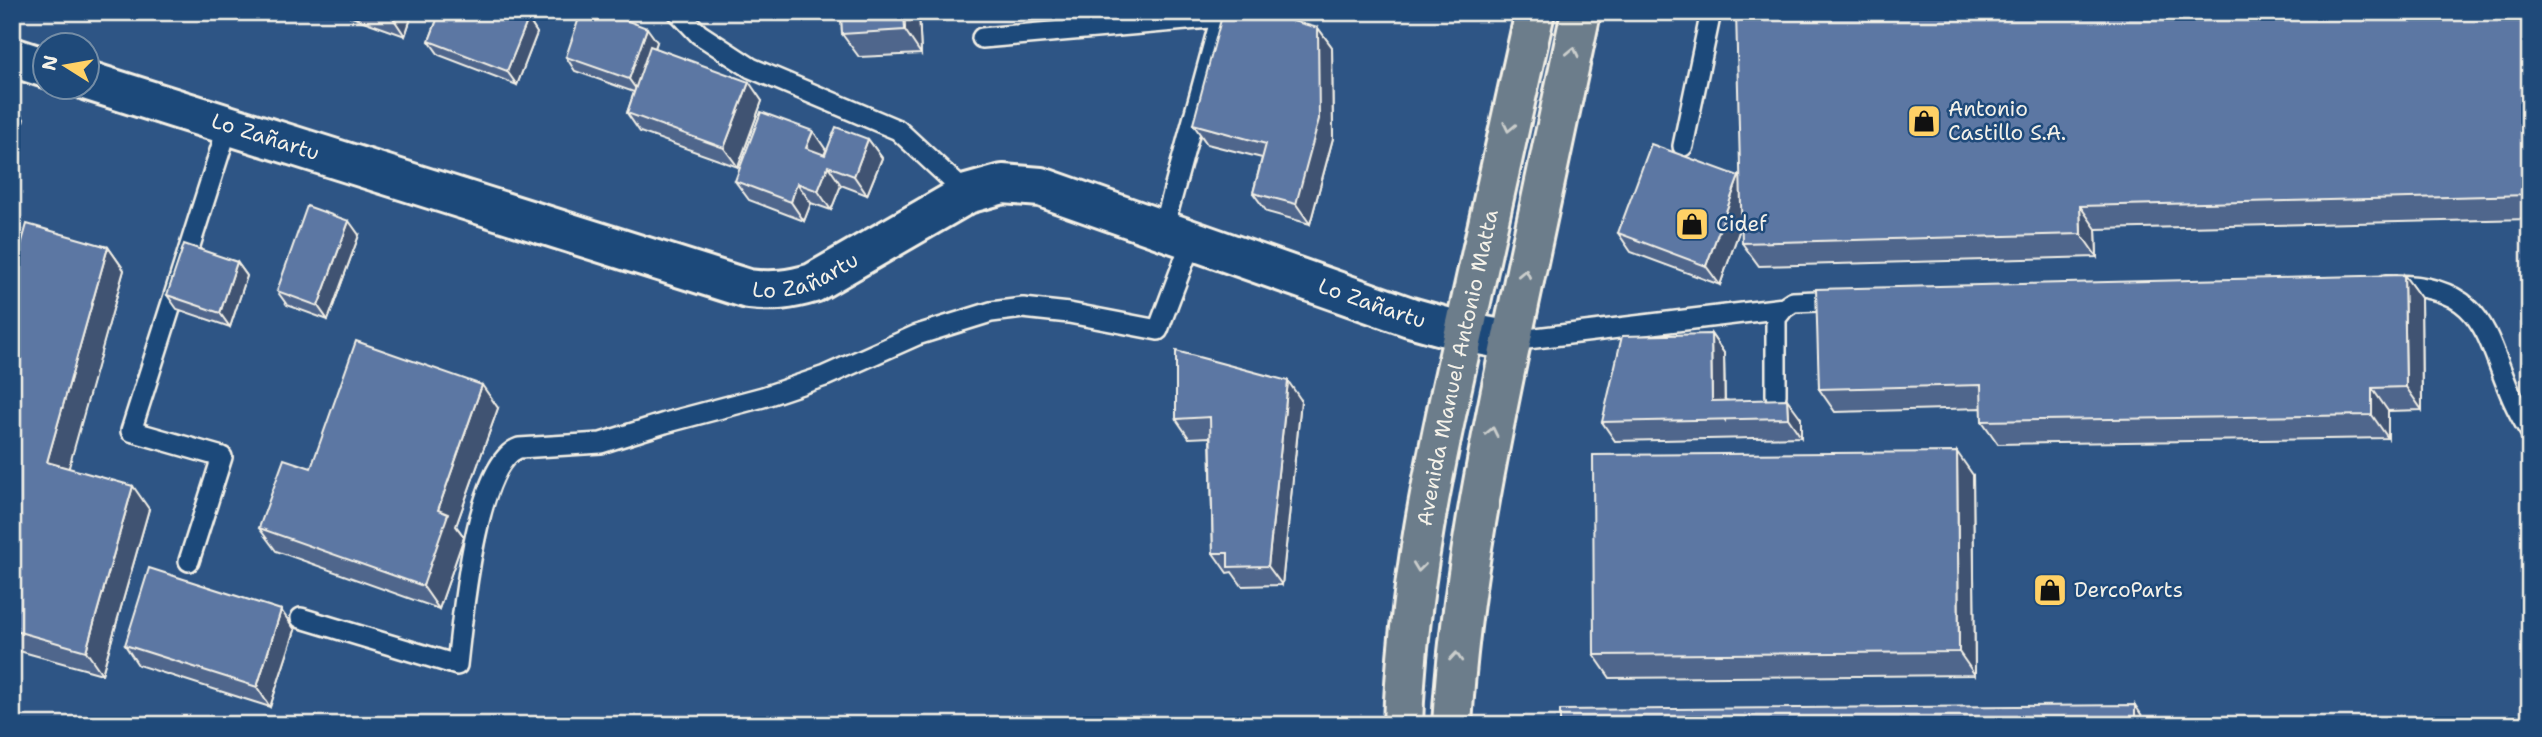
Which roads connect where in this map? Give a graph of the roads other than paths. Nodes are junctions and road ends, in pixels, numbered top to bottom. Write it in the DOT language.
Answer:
graph roads {
  1 [pos="678,12"];
  2 [pos="1278,12"];
  3 [pos="1535,12"];
  4 [pos="1581,12"];
  5 [pos="1711,12"];
  6 [pos="1221,17"];
  7 [pos="982,38"];
  8 [pos="12,57"];
  9 [pos="32,63"];
  10 [pos="102,86"];
  11 [pos="228,126"];
  12 [pos="1683,146"];
  13 [pos="967,194"];
  14 [pos="1178,235"];
  15 [pos="2366,286"];
  16 [pos="1863,299"];
  17 [pos="1784,308"];
  18 [pos="1464,332"];
  19 [pos="1511,341"];
  20 [pos="1776,395"];
  21 [pos="2530,431"];
  22 [pos="189,561"];
  23 [pos="301,618"];
  24 [pos="1403,725"];
  25 [pos="1452,725"];
  1 -- 13 [label="lane"];
  2 -- 6 [label="lane"];
  3 -- 18 [label="main road, Avenida Manuel Antonio Matta, one-way"];
  19 -- 4 [label="main road, one-way"];
  5 -- 12 [label="lane"];
  6 -- 7 [label="lane"];
  6 -- 14 [label="lane"];
  8 -- 9 [label="street"];
  10 -- 11 [label="street, Lo Zañartu"];
  11 -- 13 [label="street, Lo Zañartu"];
  11 -- 22 [label="lane"];
  13 -- 14 [label="street, Lo Zañartu"];
  14 -- 18 [label="street, Lo Zañartu"];
  14 -- 23 [label="lane"];
  15 -- 21 [label="lane"];
  16 -- 17 [label="lane"];
  17 -- 19 [label="lane"];
  17 -- 20 [label="lane"];
  18 -- 19 [label="street, Lo Zañartu"];
  18 -- 24 [label="main road, Avenida Manuel Antonio Matta, one-way"];
  25 -- 19 [label="main road, one-way"];
}
